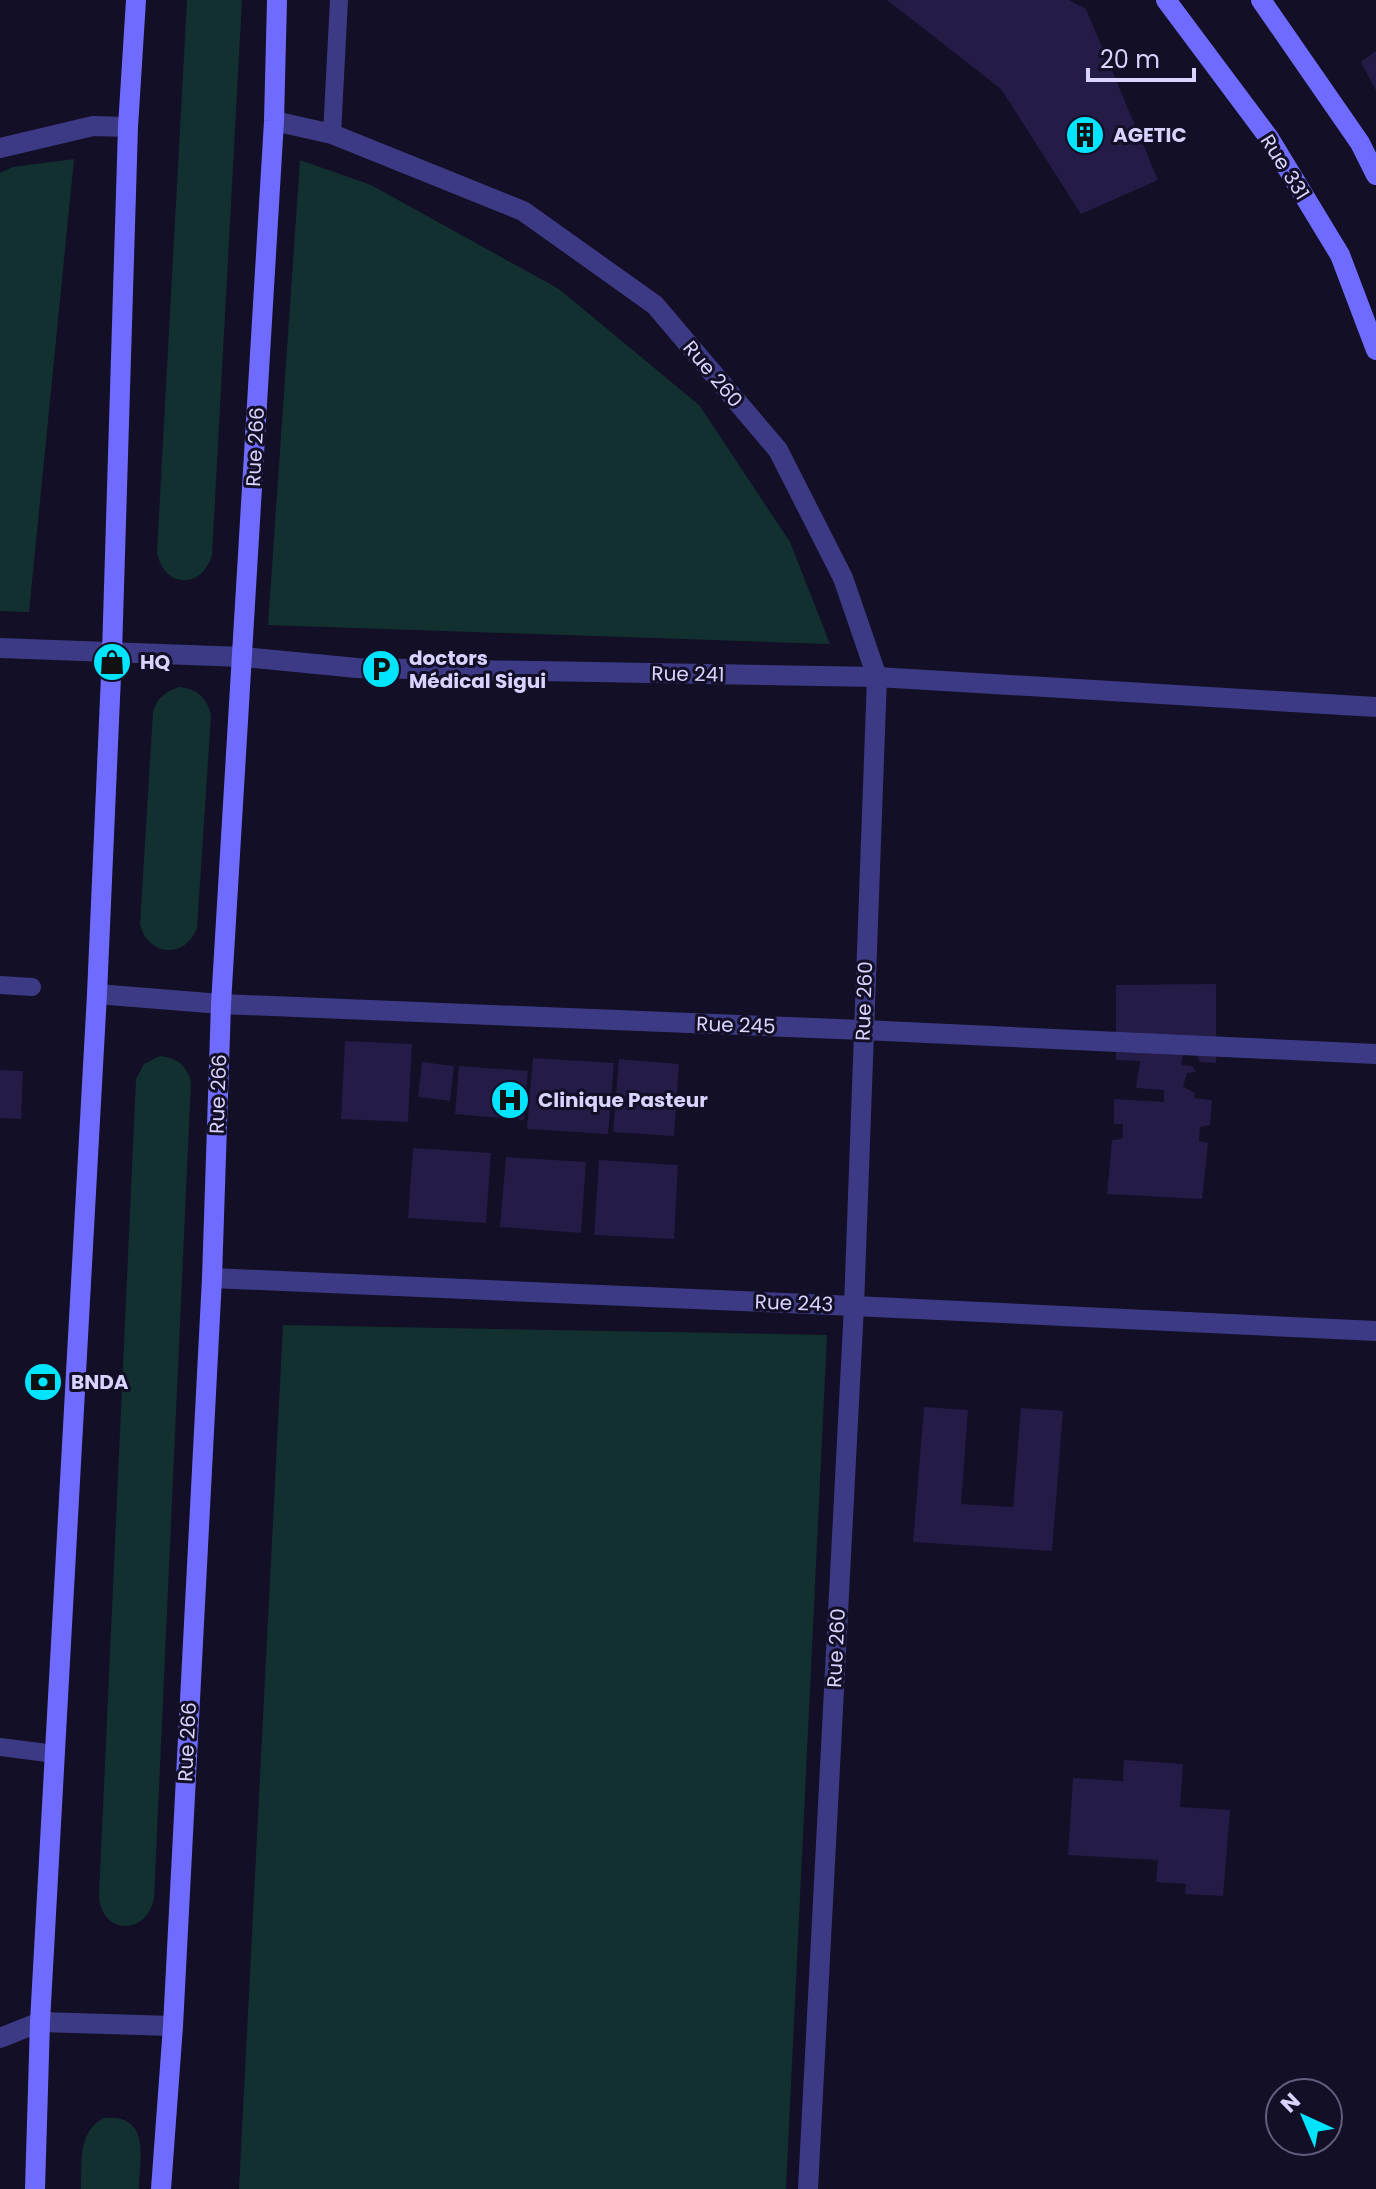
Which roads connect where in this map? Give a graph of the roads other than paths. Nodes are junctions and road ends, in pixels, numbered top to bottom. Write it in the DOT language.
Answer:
graph roads {
  1 [pos="136,0"];
  2 [pos="277,0"];
  3 [pos="339,0"];
  4 [pos="1166,0"];
  5 [pos="1261,0"];
  6 [pos="274,121"];
  7 [pos="128,127"];
  8 [pos="332,134"];
  9 [pos="0,148"];
  10 [pos="1376,175"];
  11 [pos="1376,350"];
  12 [pos="0,648"];
  13 [pos="112,653"];
  14 [pos="243,657"];
  15 [pos="877,677"];
  16 [pos="1376,707"];
  17 [pos="0,985"];
  18 [pos="32,987"];
  19 [pos="97,994"];
  20 [pos="221,1004"];
  21 [pos="863,1030"];
  22 [pos="1376,1054"];
  23 [pos="212,1278"];
  24 [pos="854,1306"];
  25 [pos="1376,1331"];
  26 [pos="0,1747"];
  27 [pos="55,1754"];
  28 [pos="40,2022"];
  29 [pos="173,2026"];
  30 [pos="0,2038"];
  31 [pos="35,2189"];
  32 [pos="161,2189"];
  33 [pos="808,2189"];
  1 -- 7 [label="main road"];
  2 -- 6 [label="main road, Rue 266"];
  3 -- 8 [label="lane"];
  4 -- 11 [label="main road, Rue 331"];
  5 -- 10 [label="main road"];
  6 -- 8 [label="street, Rue 260"];
  6 -- 14 [label="main road, Rue 266"];
  7 -- 9 [label="street"];
  7 -- 13 [label="main road"];
  8 -- 15 [label="street, Rue 260"];
  12 -- 13 [label="street, Rue 241"];
  13 -- 14 [label="street, Rue 241"];
  13 -- 19 [label="main road"];
  14 -- 15 [label="street, Rue 241"];
  14 -- 20 [label="main road, Rue 266"];
  15 -- 16 [label="street, Rue 241"];
  15 -- 21 [label="street, Rue 260"];
  17 -- 18 [label="lane"];
  19 -- 20 [label="street, Rue 245"];
  19 -- 27 [label="main road"];
  20 -- 21 [label="street, Rue 245"];
  20 -- 23 [label="main road, Rue 266"];
  21 -- 22 [label="street, Rue 245"];
  21 -- 24 [label="street, Rue 260"];
  23 -- 24 [label="street, Rue 243"];
  23 -- 29 [label="main road, Rue 266"];
  24 -- 25 [label="street, Rue 243"];
  24 -- 33 [label="street, Rue 260"];
  26 -- 27 [label="lane"];
  27 -- 28 [label="main road"];
  28 -- 29 [label="street"];
  28 -- 30 [label="street"];
  28 -- 31 [label="main road"];
  29 -- 32 [label="main road, Rue 266"];
}
